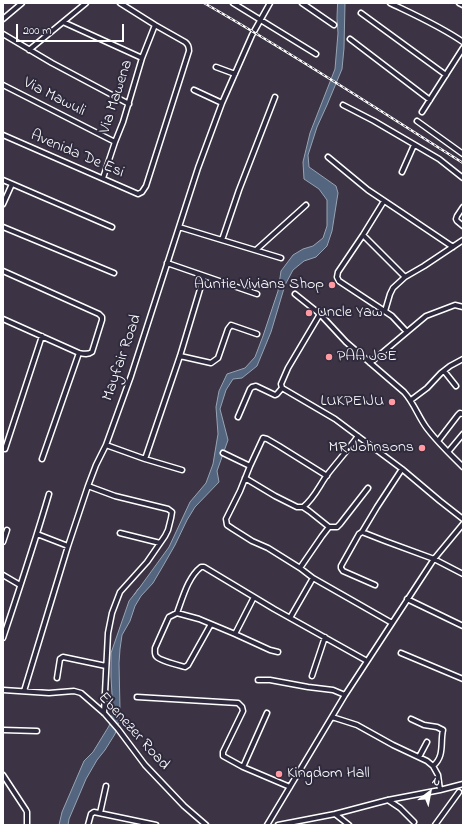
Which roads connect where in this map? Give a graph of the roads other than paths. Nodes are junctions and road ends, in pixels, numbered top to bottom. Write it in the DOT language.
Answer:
graph roads {
  1 [pos="22,3"];
  2 [pos="86,3"];
  3 [pos="120,3"];
  4 [pos="233,3"];
  5 [pos="270,3"];
  6 [pos="302,3"];
  7 [pos="390,3"];
  8 [pos="459,3"];
  9 [pos="463,5"];
  10 [pos="361,13"];
  11 [pos="3,19"];
  12 [pos="260,20"];
  13 [pos="64,22"];
  14 [pos="155,25"];
  15 [pos="334,25"];
  16 [pos="3,34"];
  17 [pos="350,39"];
  18 [pos="463,42"];
  19 [pos="463,48"];
  20 [pos="29,50"];
  21 [pos="316,54"];
  22 [pos="142,58"];
  23 [pos="216,67"];
  24 [pos="235,74"];
  25 [pos="446,75"];
  26 [pos="3,85"];
  27 [pos="194,90"];
  28 [pos="275,97"];
  29 [pos="430,100"];
  30 [pos="222,103"];
  31 [pos="128,104"];
  32 [pos="343,105"];
  33 [pos="422,112"];
  34 [pos="417,121"];
  35 [pos="3,135"];
  36 [pos="115,142"];
  37 [pos="414,145"];
  38 [pos="463,154"];
  39 [pos="328,157"];
  40 [pos="402,172"];
  41 [pos="103,178"];
  42 [pos="463,178"];
  43 [pos="3,180"];
  44 [pos="12,184"];
  45 [pos="384,201"];
  46 [pos="3,204"];
  47 [pos="306,205"];
  48 [pos="463,207"];
  49 [pos="179,226"];
  50 [pos="463,226"];
  51 [pos="3,227"];
  52 [pos="112,227"];
  53 [pos="363,235"];
  54 [pos="222,240"];
  55 [pos="463,240"];
  56 [pos="453,247"];
  57 [pos="256,250"];
  58 [pos="281,258"];
  59 [pos="167,263"];
  60 [pos="3,271"];
  61 [pos="114,273"];
  62 [pos="204,276"];
  63 [pos="405,277"];
  64 [pos="257,294"];
  65 [pos="296,294"];
  66 [pos="463,307"];
  67 [pos="385,311"];
  68 [pos="320,314"];
  69 [pos="4,319"];
  70 [pos="3,325"];
  71 [pos="407,332"];
  72 [pos="257,334"];
  73 [pos="42,336"];
  74 [pos="79,353"];
  75 [pos="180,356"];
  76 [pos="463,359"];
  77 [pos="370,363"];
  78 [pos="444,371"];
  79 [pos="456,386"];
  80 [pos="282,388"];
  81 [pos="411,400"];
  82 [pos="463,414"];
  83 [pos="238,417"];
  84 [pos="463,434"];
  85 [pos="358,436"];
  86 [pos="438,441"];
  87 [pos="106,444"];
  88 [pos="5,449"];
  89 [pos="448,452"];
  90 [pos="223,454"];
  91 [pos="42,459"];
  92 [pos="145,459"];
  93 [pos="250,466"];
  94 [pos="463,467"];
  95 [pos="402,469"];
  96 [pos="182,470"];
  97 [pos="327,476"];
  98 [pos="245,478"];
  99 [pos="88,486"];
  100 [pos="368,488"];
  101 [pos="50,494"];
  102 [pos="309,503"];
  103 [pos="303,508"];
  104 [pos="309,511"];
  105 [pos="463,519"];
  106 [pos="463,524"];
  107 [pos="329,527"];
  108 [pos="7,530"];
  109 [pos="362,532"];
  110 [pos="120,533"];
  111 [pos="37,534"];
  112 [pos="3,542"];
  113 [pos="160,543"];
  114 [pos="68,546"];
  115 [pos="434,559"];
  116 [pos="300,568"];
  117 [pos="463,574"];
  118 [pos="3,575"];
  119 [pos="313,578"];
  120 [pos="20,585"];
  121 [pos="375,586"];
  122 [pos="254,596"];
  123 [pos="407,599"];
  124 [pos="177,613"];
  125 [pos="290,618"];
  126 [pos="392,623"];
  127 [pos="211,624"];
  128 [pos="463,626"];
  129 [pos="235,634"];
  130 [pos="325,637"];
  131 [pos="3,638"];
  132 [pos="278,652"];
  133 [pos="401,653"];
  134 [pos="367,661"];
  135 [pos="106,666"];
  136 [pos="312,676"];
  137 [pos="57,678"];
  138 [pos="463,678"];
  139 [pos="258,680"];
  140 [pos="3,690"];
  141 [pos="24,691"];
  142 [pos="345,695"];
  143 [pos="137,697"];
  144 [pos="104,713"];
  145 [pos="267,713"];
  146 [pos="332,717"];
  147 [pos="411,719"];
  148 [pos="3,730"];
  149 [pos="37,731"];
  150 [pos="426,742"];
  151 [pos="419,757"];
  152 [pos="433,766"];
  153 [pos="243,767"];
  154 [pos="3,775"];
  155 [pos="463,784"];
  156 [pos="106,786"];
  157 [pos="290,787"];
  158 [pos="452,787"];
  159 [pos="440,790"];
  160 [pos="461,793"];
  161 [pos="388,800"];
  162 [pos="100,813"];
  163 [pos="335,814"];
  164 [pos="414,822"];
  165 [pos="28,825"];
  166 [pos="88,825"];
  167 [pos="156,825"];
  168 [pos="206,825"];
  169 [pos="267,825"];
  170 [pos="278,825"];
  171 [pos="349,825"];
  172 [pos="435,825"];
  1 -- 11 [label="street"];
  2 -- 13 [label="street"];
  3 -- 14 [label="street"];
  4 -- 12 [label="street"];
  5 -- 12 [label="street, Mayfair Road"];
  6 -- 15 [label="street"];
  7 -- 18 [label="street"];
  8 -- 9 [label="street"];
  10 -- 25 [label="street"];
  12 -- 21 [label="street"];
  12 -- 24 [label="street, Mayfair Road"];
  13 -- 20 [label="street"];
  13 -- 22 [label="street"];
  14 -- 22 [label="street, Via Mawena"];
  14 -- 41 [label="street, Avenida De Esi"];
  16 -- 20 [label="street"];
  17 -- 29 [label="street"];
  19 -- 25 [label="street"];
  20 -- 31 [label="street"];
  22 -- 31 [label="street, Via Mawena"];
  23 -- 24 [label="street"];
  24 -- 30 [label="street, Mayfair Road"];
  25 -- 29 [label="street"];
  26 -- 36 [label="street, Via Mawuli"];
  27 -- 30 [label="street"];
  28 -- 54 [label="street"];
  29 -- 33 [label="street"];
  30 -- 49 [label="street, Mayfair Road"];
  31 -- 36 [label="street, Via Mawena"];
  32 -- 37 [label="street"];
  34 -- 38 [label="street"];
  35 -- 41 [label="street, Avenida De Esi"];
  36 -- 41 [label="street, Via Mawena"];
  37 -- 40 [label="street"];
  37 -- 42 [label="street"];
  39 -- 45 [label="street"];
  43 -- 44 [label="street"];
  44 -- 46 [label="street"];
  44 -- 52 [label="street"];
  45 -- 53 [label="street"];
  45 -- 56 [label="street"];
  47 -- 57 [label="street"];
  48 -- 50 [label="street"];
  49 -- 54 [label="street"];
  49 -- 59 [label="street, Mayfair Road"];
  51 -- 61 [label="street"];
  53 -- 63 [label="street"];
  53 -- 67 [label="street"];
  54 -- 57 [label="street"];
  55 -- 56 [label="street"];
  56 -- 63 [label="street"];
  57 -- 58 [label="street"];
  59 -- 62 [label="street"];
  59 -- 87 [label="street, Mayfair Road"];
  60 -- 74 [label="street"];
  62 -- 64 [label="street"];
  62 -- 75 [label="street"];
  63 -- 67 [label="street"];
  65 -- 68 [label="street"];
  66 -- 71 [label="street"];
  67 -- 71 [label="street"];
  68 -- 77 [label="street"];
  68 -- 80 [label="street"];
  69 -- 70 [label="street"];
  69 -- 73 [label="street"];
  71 -- 77 [label="street"];
  72 -- 75 [label="street"];
  73 -- 74 [label="street"];
  73 -- 88 [label="street"];
  74 -- 91 [label="street"];
  75 -- 92 [label="street"];
  76 -- 78 [label="street"];
  77 -- 81 [label="street"];
  78 -- 79 [label="street"];
  78 -- 81 [label="street"];
  80 -- 83 [label="street"];
  80 -- 85 [label="street"];
  81 -- 86 [label="street"];
  82 -- 86 [label="street"];
  84 -- 89 [label="street"];
  85 -- 95 [label="street"];
  85 -- 97 [label="street"];
  86 -- 89 [label="street"];
  87 -- 92 [label="street"];
  87 -- 99 [label="street, Mayfair Road"];
  89 -- 94 [label="street"];
  90 -- 93 [label="street"];
  92 -- 96 [label="street"];
  93 -- 97 [label="street"];
  93 -- 98 [label="street"];
  95 -- 105 [label="street"];
  95 -- 109 [label="street"];
  97 -- 102 [label="street"];
  98 -- 103 [label="street"];
  98 -- 116 [label="street"];
  99 -- 113 [label="street"];
  99 -- 114 [label="street, Mayfair Road"];
  100 -- 107 [label="street"];
  101 -- 111 [label="street"];
  102 -- 103 [label="street"];
  102 -- 104 [label="street"];
  103 -- 104 [label="street"];
  104 -- 107 [label="street"];
  106 -- 115 [label="street"];
  107 -- 116 [label="street"];
  108 -- 112 [label="street"];
  109 -- 115 [label="street"];
  109 -- 121 [label="street"];
  110 -- 113 [label="street"];
  111 -- 114 [label="street"];
  111 -- 120 [label="street"];
  113 -- 135 [label="street"];
  114 -- 141 [label="street, Mayfair Road"];
  115 -- 117 [label="street"];
  115 -- 123 [label="street"];
  116 -- 119 [label="street"];
  118 -- 120 [label="street"];
  119 -- 125 [label="street"];
  119 -- 126 [label="street"];
  120 -- 131 [label="street"];
  122 -- 124 [label="street"];
  122 -- 125 [label="street"];
  122 -- 129 [label="street"];
  123 -- 126 [label="street"];
  123 -- 128 [label="street"];
  124 -- 127 [label="street"];
  124 -- 127 [label="street"];
  125 -- 130 [label="street"];
  126 -- 134 [label="street"];
  127 -- 129 [label="street"];
  129 -- 132 [label="street"];
  130 -- 134 [label="street"];
  130 -- 136 [label="street"];
  133 -- 138 [label="street"];
  134 -- 142 [label="street"];
  135 -- 137 [label="street"];
  135 -- 144 [label="street"];
  139 -- 142 [label="street"];
  140 -- 141 [label="street, Ebenezer Road"];
  141 -- 144 [label="street, Ebenezer Road"];
  142 -- 146 [label="street"];
  143 -- 153 [label="street"];
  144 -- 168 [label="street, Ebenezer Road"];
  145 -- 153 [label="street"];
  146 -- 151 [label="street"];
  146 -- 157 [label="street"];
  147 -- 152 [label="street"];
  148 -- 149 [label="street"];
  150 -- 151 [label="street"];
  151 -- 152 [label="street"];
  152 -- 159 [label="street"];
  153 -- 157 [label="street"];
  154 -- 165 [label="street"];
  155 -- 158 [label="street"];
  156 -- 162 [label="street"];
  157 -- 169 [label="street"];
  158 -- 159 [label="street"];
  158 -- 160 [label="street"];
  159 -- 161 [label="street"];
  160 -- 172 [label="street"];
  161 -- 163 [label="street"];
  161 -- 164 [label="street"];
  162 -- 166 [label="street"];
  162 -- 167 [label="street"];
  163 -- 170 [label="street"];
  163 -- 171 [label="street"];
}
